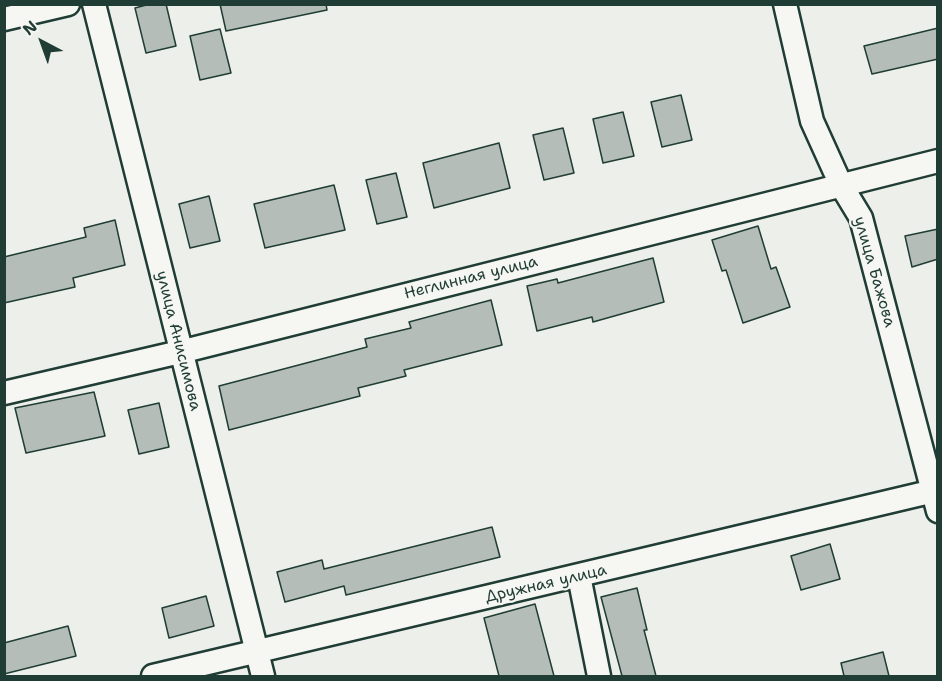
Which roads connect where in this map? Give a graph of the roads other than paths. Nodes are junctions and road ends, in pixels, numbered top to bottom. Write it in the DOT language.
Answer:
graph roads {
  1 [pos="68,4"];
  2 [pos="94,4"];
  3 [pos="784,4"];
  4 [pos="4,19"];
  5 [pos="938,161"];
  6 [pos="841,185"];
  7 [pos="180,352"];
  8 [pos="4,393"];
  9 [pos="936,497"];
  10 [pos="579,576"];
  11 [pos="257,651"];
  12 [pos="153,676"];
  13 [pos="263,676"];
  14 [pos="599,676"];
  1 -- 4 [label="street"];
  2 -- 7 [label="street, улица Анисимова"];
  3 -- 6 [label="street, улица Бажова"];
  5 -- 6 [label="street, Неглинная улица"];
  6 -- 7 [label="street, Неглинная улица"];
  6 -- 9 [label="street, улица Бажова"];
  7 -- 8 [label="street, Неглинная улица"];
  7 -- 11 [label="street, улица Анисимова"];
  9 -- 10 [label="street, Дружная улица"];
  10 -- 11 [label="street, Дружная улица"];
  10 -- 14 [label="street"];
  11 -- 12 [label="street, Дружная улица"];
  11 -- 13 [label="street, улица Анисимова"];
}
